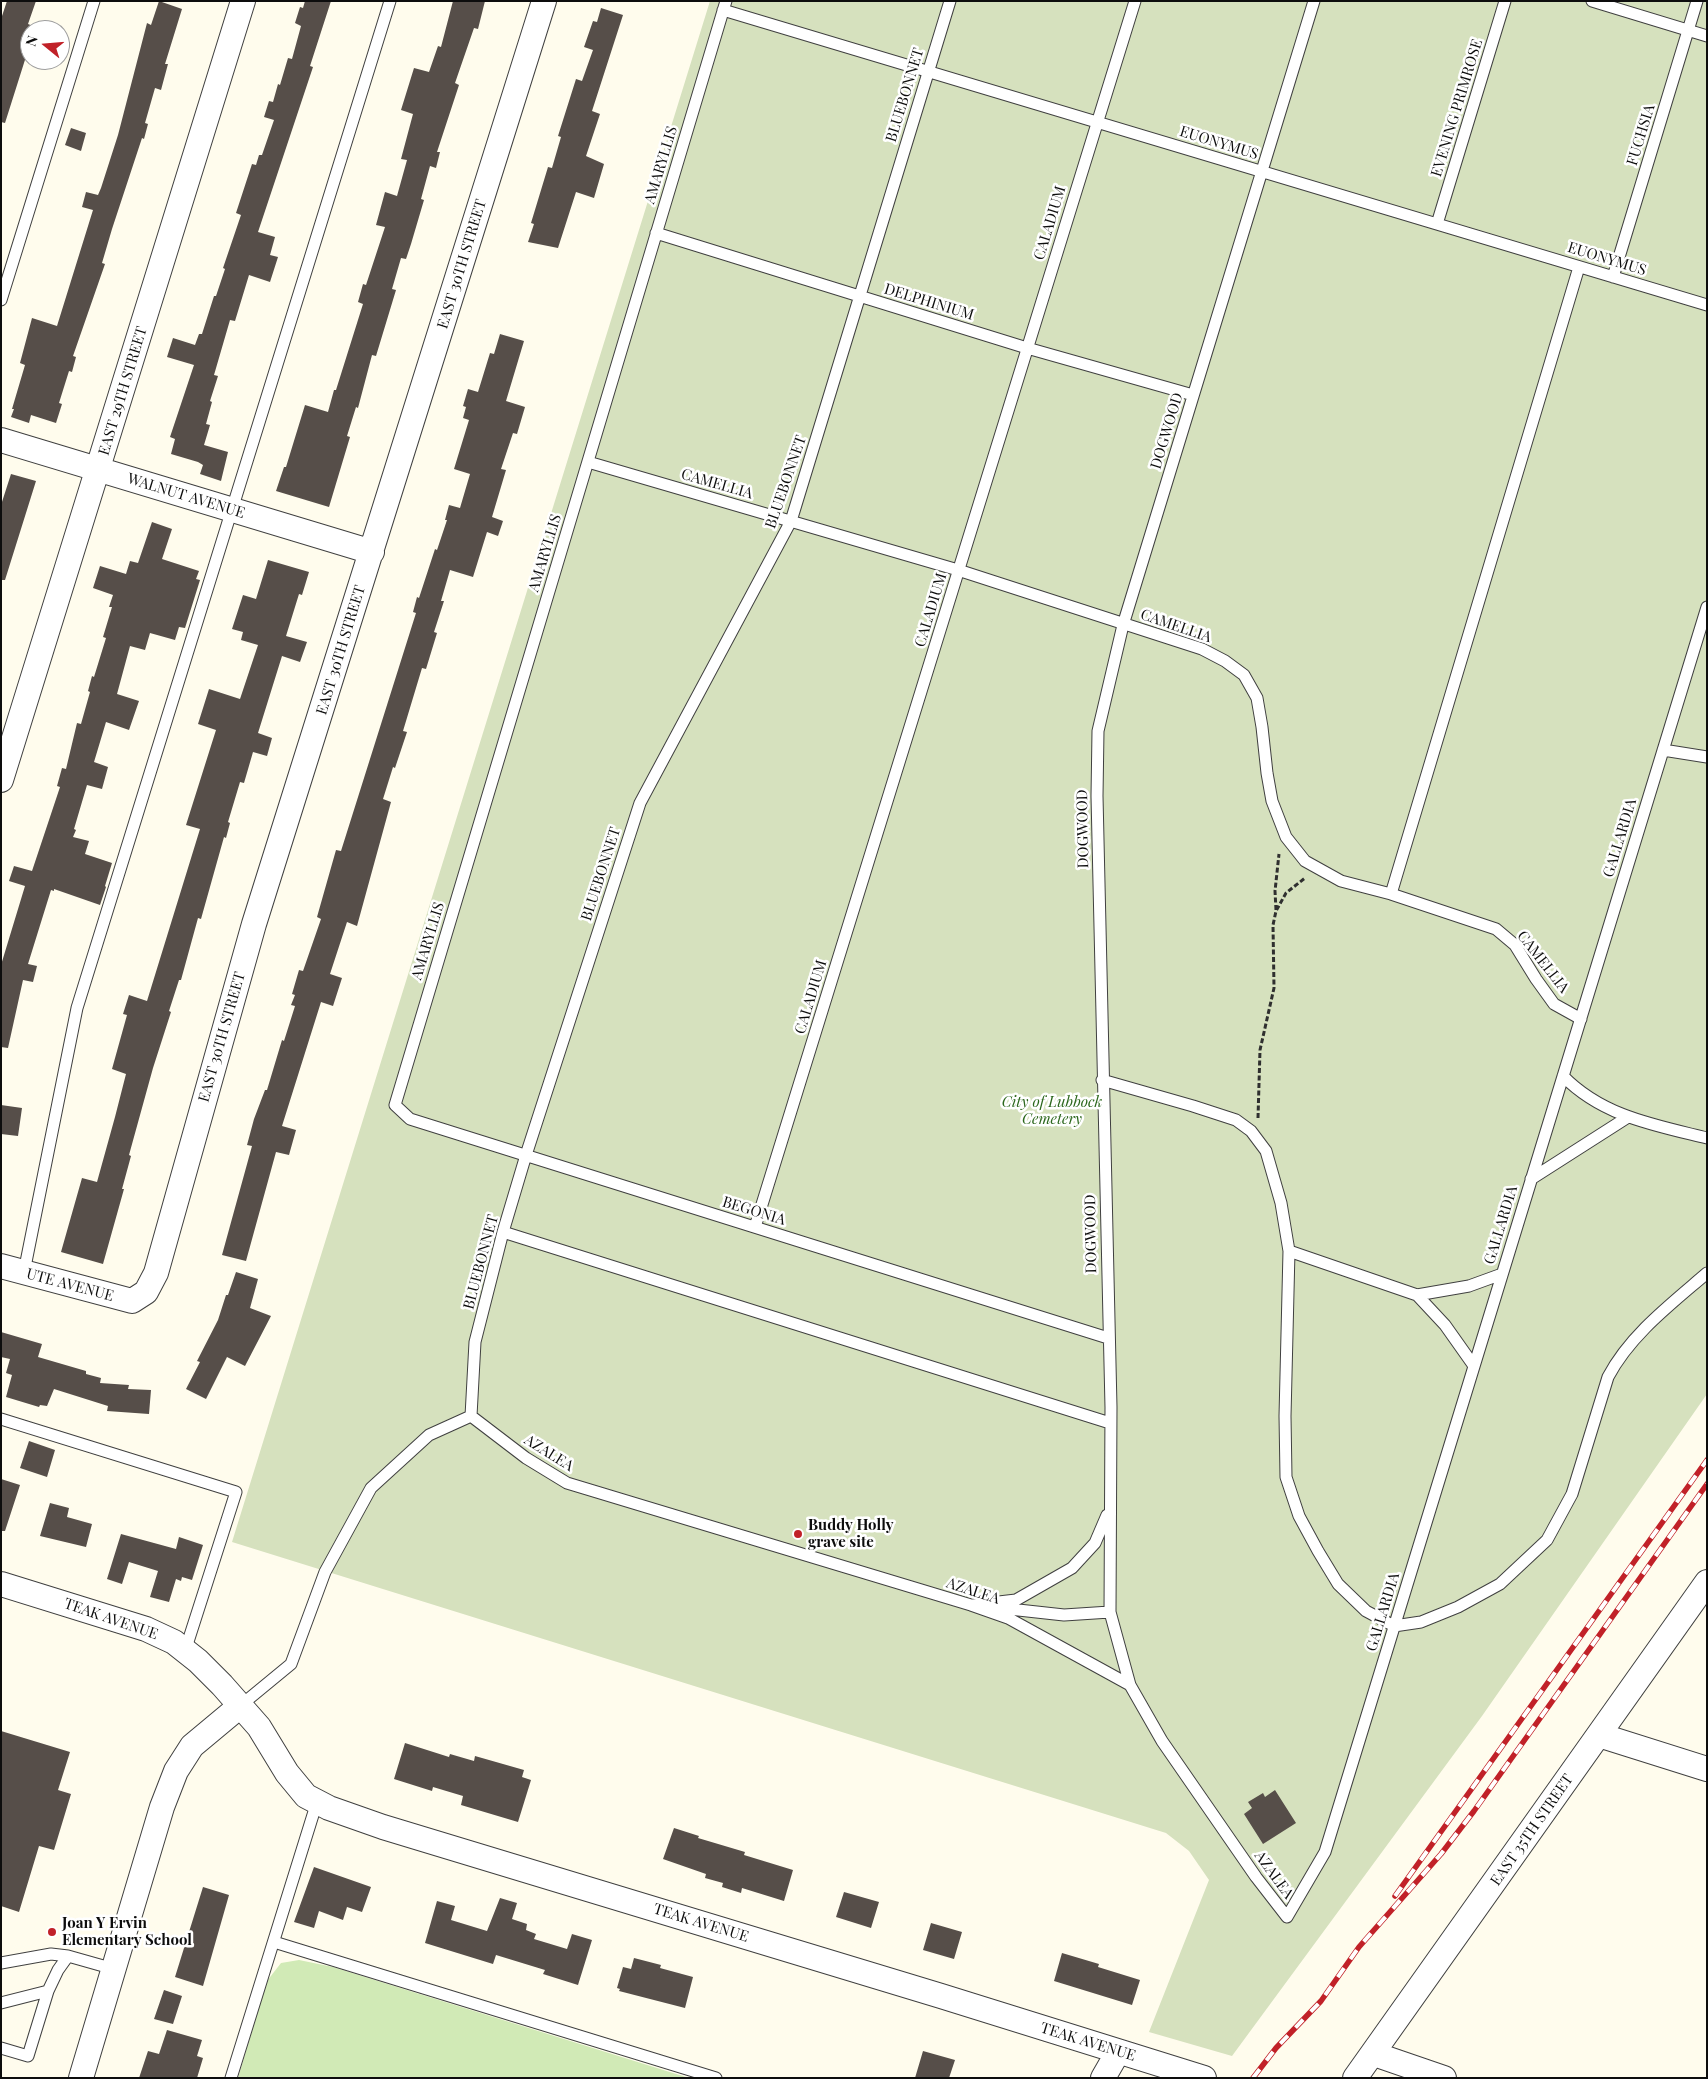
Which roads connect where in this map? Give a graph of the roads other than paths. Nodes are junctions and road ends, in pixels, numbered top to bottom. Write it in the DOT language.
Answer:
graph roads {
  1 [pos="94,1"];
  2 [pos="243,1"];
  3 [pos="390,1"];
  4 [pos="544,1"];
  5 [pos="950,1"];
  6 [pos="1135,1"];
  7 [pos="1314,1"];
  8 [pos="1505,1"];
  9 [pos="1592,1"];
  10 [pos="1697,1"];
  11 [pos="725,5"];
  12 [pos="1688,31"];
  13 [pos="1707,36"];
  14 [pos="929,71"];
  15 [pos="1097,122"];
  16 [pos="1262,171"];
  17 [pos="1437,224"];
  18 [pos="656,233"];
  19 [pos="1579,267"];
  20 [pos="1613,277"];
  21 [pos="860,296"];
  22 [pos="1,300"];
  23 [pos="1707,305"];
  24 [pos="1027,348"];
  25 [pos="1193,395"];
  26 [pos="1,440"];
  27 [pos="588,462"];
  28 [pos="98,469"];
  29 [pos="232,510"];
  30 [pos="791,521"];
  31 [pos="372,552"];
  32 [pos="958,570"];
  33 [pos="1707,607"];
  34 [pos="1123,625"];
  35 [pos="1663,750"];
  36 [pos="1707,757"];
  37 [pos="3,770"];
  38 [pos="1390,894"];
  39 [pos="1581,1019"];
  40 [pos="1563,1076"];
  41 [pos="1102,1080"];
  42 [pos="395,1104"];
  43 [pos="1628,1117"];
  44 [pos="1707,1138"];
  45 [pos="526,1155"];
  46 [pos="1531,1179"];
  47 [pos="755,1227"];
  48 [pos="503,1232"];
  49 [pos="1289,1251"];
  50 [pos="1,1266"];
  51 [pos="24,1272"];
  52 [pos="1502,1274"];
  53 [pos="1707,1274"];
  54 [pos="1417,1295"];
  55 [pos="139,1297"];
  56 [pos="1108,1338"];
  57 [pos="1474,1366"];
  58 [pos="472,1416"];
  59 [pos="1,1419"];
  60 [pos="1110,1423"];
  61 [pos="1109,1511"];
  62 [pos="1707,1582"];
  63 [pos="1,1584"];
  64 [pos="971,1605"];
  65 [pos="1110,1612"];
  66 [pos="1394,1626"];
  67 [pos="185,1651"];
  68 [pos="1130,1685"];
  69 [pos="240,1706"];
  70 [pos="1599,1735"];
  71 [pos="1707,1768"];
  72 [pos="317,1802"];
  73 [pos="1325,1852"];
  74 [pos="274,1942"];
  75 [pos="68,1956"];
  76 [pos="1,1963"];
  77 [pos="114,1969"];
  78 [pos="48,1991"];
  79 [pos="1,2003"];
  80 [pos="1,2048"];
  81 [pos="1118,2052"];
  82 [pos="1374,2054"];
  83 [pos="81,2078"];
  84 [pos="232,2078"];
  85 [pos="716,2078"];
  86 [pos="1103,2078"];
  87 [pos="1204,2078"];
  88 [pos="1355,2078"];
  89 [pos="1444,2078"];
  1 -- 22 [label="lane"];
  2 -- 28 [label="street, EAST 29TH STREET"];
  3 -- 29 [label="lane"];
  4 -- 31 [label="street, EAST 30TH STREET"];
  5 -- 14 [label="lane, BLUEBONNET"];
  6 -- 15 [label="lane, CALADIUM"];
  7 -- 16 [label="lane, DOGWOOD"];
  8 -- 17 [label="lane, EVENING PRIMROSE"];
  9 -- 12 [label="lane"];
  10 -- 12 [label="lane, FUCHSIA"];
  11 -- 14 [label="lane, EUONYMUS"];
  11 -- 18 [label="lane, AMARYLLIS"];
  12 -- 13 [label="lane"];
  12 -- 20 [label="lane, FUCHSIA"];
  14 -- 15 [label="lane, EUONYMUS"];
  14 -- 21 [label="lane, BLUEBONNET"];
  15 -- 16 [label="lane, EUONYMUS"];
  15 -- 24 [label="lane, CALADIUM"];
  16 -- 17 [label="lane, EUONYMUS"];
  16 -- 25 [label="lane, DOGWOOD"];
  17 -- 19 [label="lane, EUONYMUS"];
  18 -- 21 [label="lane, DELPHINIUM"];
  18 -- 27 [label="lane, AMARYLLIS"];
  19 -- 20 [label="lane, EUONYMUS"];
  19 -- 38 [label="lane"];
  20 -- 23 [label="lane, EUONYMUS"];
  21 -- 24 [label="lane, DELPHINIUM"];
  21 -- 30 [label="lane, BLUEBONNET"];
  24 -- 25 [label="lane, DELPHINIUM"];
  24 -- 32 [label="lane, CALADIUM"];
  25 -- 34 [label="lane, DOGWOOD"];
  26 -- 28 [label="street, WALNUT AVENUE"];
  27 -- 30 [label="lane, CAMELLIA"];
  27 -- 42 [label="lane, AMARYLLIS"];
  28 -- 29 [label="street, WALNUT AVENUE"];
  28 -- 37 [label="street, EAST 29TH STREET"];
  29 -- 31 [label="street, WALNUT AVENUE"];
  29 -- 51 [label="lane"];
  30 -- 32 [label="lane, CAMELLIA"];
  30 -- 45 [label="lane, BLUEBONNET"];
  31 -- 55 [label="street, EAST 30TH STREET"];
  32 -- 34 [label="lane, CAMELLIA"];
  32 -- 47 [label="lane, CALADIUM"];
  33 -- 35 [label="lane, GALLARDIA"];
  34 -- 38 [label="lane, CAMELLIA"];
  34 -- 41 [label="lane, DOGWOOD"];
  35 -- 36 [label="lane"];
  35 -- 39 [label="lane, GALLARDIA"];
  38 -- 39 [label="lane, CAMELLIA"];
  39 -- 40 [label="lane, GALLARDIA"];
  40 -- 43 [label="lane"];
  40 -- 46 [label="lane, GALLARDIA"];
  41 -- 49 [label="lane"];
  41 -- 56 [label="lane, DOGWOOD"];
  42 -- 45 [label="lane, BEGONIA"];
  43 -- 44 [label="lane"];
  43 -- 46 [label="lane"];
  45 -- 47 [label="lane, BEGONIA"];
  45 -- 48 [label="lane, BLUEBONNET"];
  46 -- 52 [label="lane, GALLARDIA"];
  47 -- 56 [label="lane, BEGONIA"];
  48 -- 58 [label="lane, BLUEBONNET"];
  48 -- 60 [label="lane"];
  49 -- 54 [label="lane"];
  49 -- 66 [label="lane"];
  50 -- 51 [label="street, UTE AVENUE"];
  51 -- 55 [label="street, UTE AVENUE"];
  52 -- 54 [label="lane"];
  52 -- 57 [label="lane, GALLARDIA"];
  53 -- 66 [label="lane"];
  54 -- 57 [label="lane"];
  56 -- 60 [label="lane, DOGWOOD"];
  57 -- 66 [label="lane, GALLARDIA"];
  58 -- 64 [label="lane, AZALEA"];
  58 -- 69 [label="lane"];
  59 -- 67 [label="lane"];
  60 -- 61 [label="lane, DOGWOOD"];
  61 -- 64 [label="lane"];
  61 -- 65 [label="lane, DOGWOOD"];
  62 -- 70 [label="street, EAST 35TH STREET"];
  63 -- 67 [label="street, TEAK AVENUE"];
  64 -- 65 [label="lane"];
  64 -- 68 [label="lane, AZALEA"];
  65 -- 68 [label="lane, DOGWOOD"];
  66 -- 73 [label="lane, GALLARDIA"];
  67 -- 69 [label="street, TEAK AVENUE"];
  68 -- 73 [label="lane, AZALEA"];
  69 -- 72 [label="street, TEAK AVENUE"];
  69 -- 77 [label="street"];
  70 -- 71 [label="street"];
  70 -- 82 [label="street, EAST 35TH STREET"];
  72 -- 74 [label="lane"];
  72 -- 81 [label="street, TEAK AVENUE"];
  74 -- 84 [label="lane"];
  74 -- 85 [label="lane"];
  75 -- 76 [label="lane"];
  75 -- 77 [label="lane"];
  75 -- 78 [label="lane"];
  77 -- 83 [label="street"];
  78 -- 79 [label="lane"];
  78 -- 80 [label="lane"];
  81 -- 86 [label="street"];
  81 -- 87 [label="street, TEAK AVENUE"];
  82 -- 88 [label="street, EAST 35TH STREET"];
  82 -- 89 [label="street"];
}
